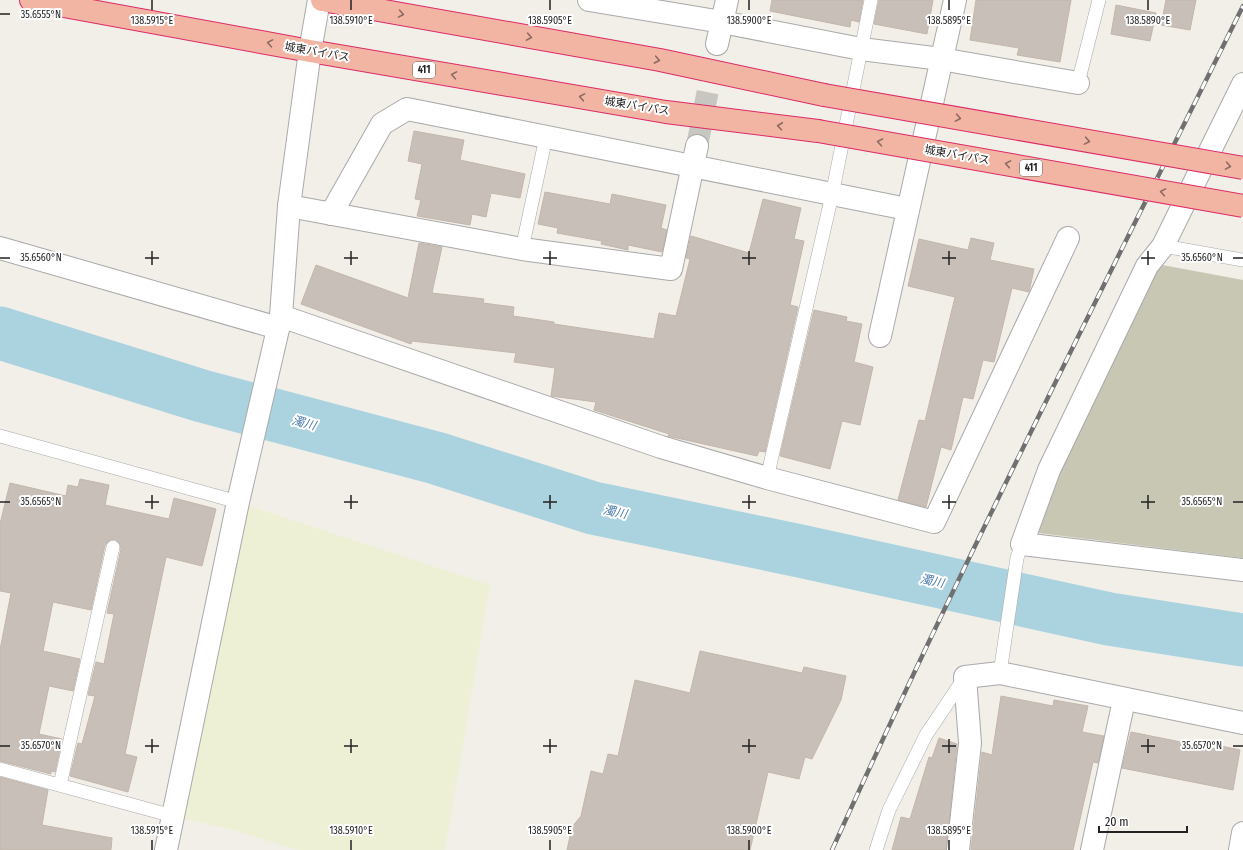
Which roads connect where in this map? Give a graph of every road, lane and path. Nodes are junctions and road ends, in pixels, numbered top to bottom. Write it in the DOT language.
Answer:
graph roads {
  1 [pos="31,0"];
  2 [pos="320,0"];
  3 [pos="589,0"];
  4 [pos="726,0"];
  5 [pos="871,0"];
  6 [pos="955,0"];
  7 [pos="1099,0"];
  8 [pos="722,22"];
  9 [pos="717,44"];
  10 [pos="860,49"];
  11 [pos="310,51"];
  12 [pos="941,60"];
  13 [pos="1078,83"];
  14 [pos="1243,84"];
  15 [pos="1237,110"];
  16 [pos="546,137"];
  17 [pos="696,146"];
  18 [pos="692,167"];
  19 [pos="1243,168"];
  20 [pos="832,195"];
  21 [pos="288,206"];
  22 [pos="1243,206"];
  23 [pos="907,209"];
  24 [pos="331,214"];
  25 [pos="1068,238"];
  26 [pos="1164,246"];
  27 [pos="0,248"];
  28 [pos="522,249"];
  29 [pos="1243,260"];
  30 [pos="277,330"];
  31 [pos="880,336"];
  32 [pos="0,436"];
  33 [pos="767,478"];
  34 [pos="238,502"];
  35 [pos="113,547"];
  36 [pos="1019,551"];
  37 [pos="1243,570"];
  38 [pos="1001,667"];
  39 [pos="965,677"];
  40 [pos="1124,700"];
  41 [pos="1243,723"];
  42 [pos="0,769"];
  43 [pos="60,785"];
  44 [pos="173,816"];
  45 [pos="1243,834"];
  46 [pos="166,850"];
  47 [pos="876,850"];
  48 [pos="958,850"];
  49 [pos="1092,850"];
  50 [pos="1240,850"];
  11 -- 1 [label="highway, 城東バイパス / 411, one-way"];
  2 -- 11 [label="street"];
  2 -- 19 [label="highway, one-way, bridge"];
  3 -- 8 [label="street"];
  4 -- 8 [label="street"];
  5 -- 10 [label="lane"];
  6 -- 12 [label="street"];
  7 -- 13 [label="lane"];
  8 -- 9 [label="street"];
  8 -- 10 [label="street"];
  10 -- 12 [label="street"];
  10 -- 20 [label="lane"];
  11 -- 21 [label="street"];
  22 -- 11 [label="highway, 城東バイパス / 411, one-way, bridge"];
  12 -- 13 [label="street"];
  12 -- 23 [label="street"];
  14 -- 15 [label="street"];
  15 -- 26 [label="street"];
  16 -- 18 [label="street"];
  16 -- 24 [label="street"];
  16 -- 28 [label="lane"];
  17 -- 18 [label="street"];
  18 -- 20 [label="street"];
  18 -- 28 [label="street"];
  20 -- 23 [label="street"];
  20 -- 33 [label="lane"];
  21 -- 24 [label="street"];
  21 -- 30 [label="street"];
  23 -- 31 [label="street"];
  24 -- 28 [label="street"];
  25 -- 33 [label="street"];
  26 -- 29 [label="lane"];
  26 -- 36 [label="street"];
  27 -- 30 [label="street"];
  30 -- 33 [label="street"];
  30 -- 34 [label="street"];
  32 -- 34 [label="lane"];
  34 -- 44 [label="street"];
  35 -- 43 [label="lane"];
  36 -- 37 [label="street"];
  36 -- 38 [label="lane"];
  38 -- 39 [label="street"];
  38 -- 40 [label="street"];
  39 -- 47 [label="lane"];
  39 -- 48 [label="street"];
  40 -- 41 [label="street"];
  40 -- 49 [label="street"];
  42 -- 43 [label="lane"];
  43 -- 44 [label="lane"];
  44 -- 46 [label="street"];
  45 -- 50 [label="street"];
}
